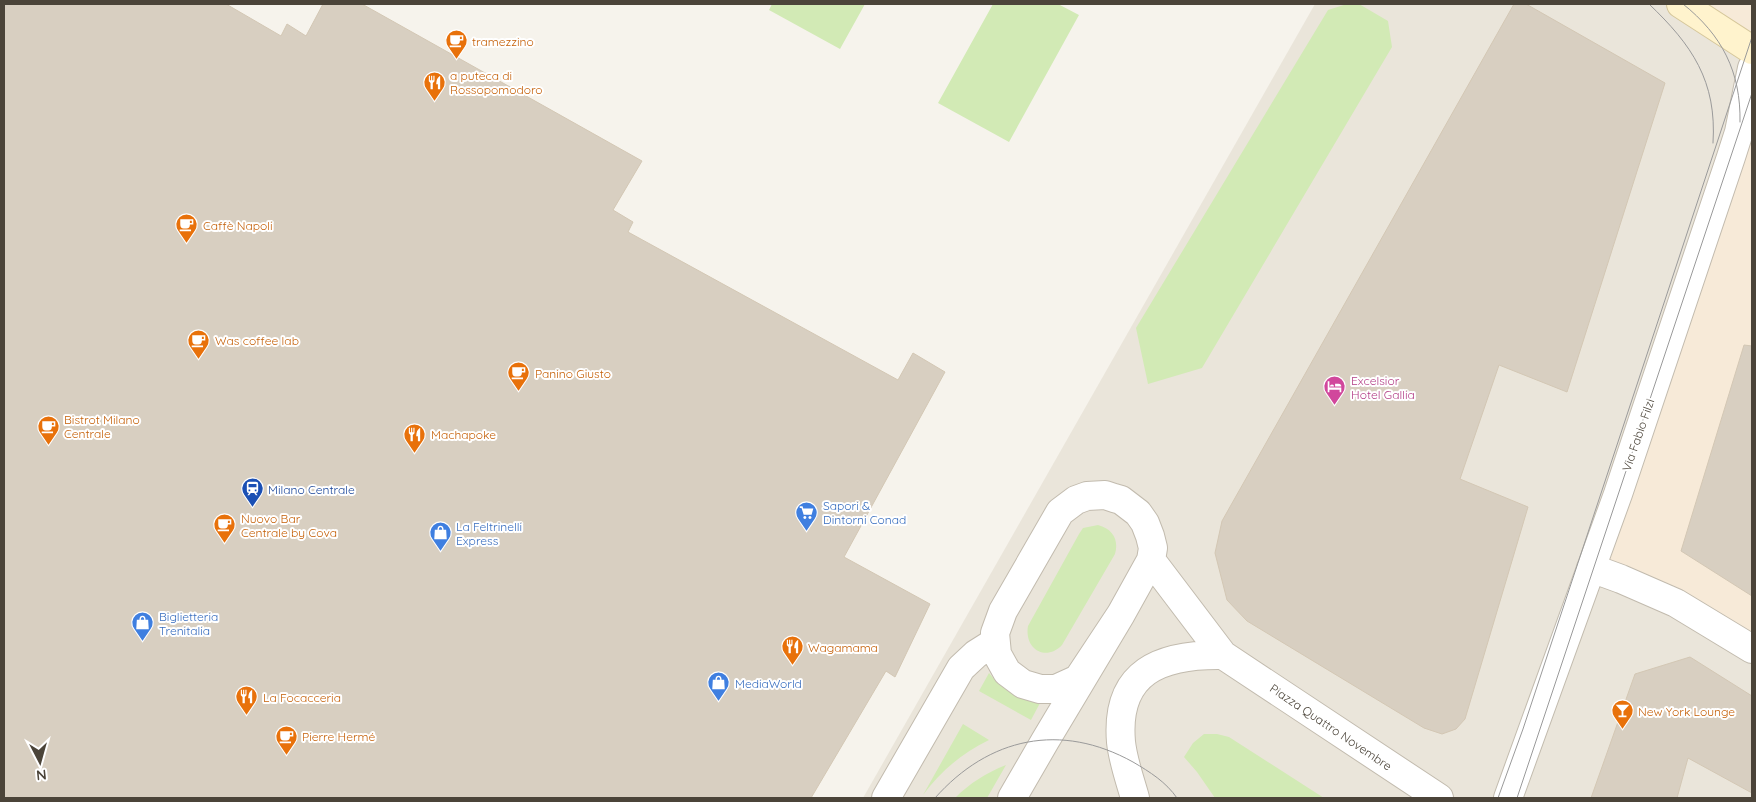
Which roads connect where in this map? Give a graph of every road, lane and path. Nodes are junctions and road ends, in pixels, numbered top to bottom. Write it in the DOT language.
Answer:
graph roads {
  1 [pos="1681,4"];
  2 [pos="1752,50"];
  3 [pos="1752,68"];
  4 [pos="1151,560"];
  5 [pos="1591,568"];
  6 [pos="1121,614"];
  7 [pos="995,642"];
  8 [pos="1752,649"];
  9 [pos="1224,655"];
  10 [pos="886,798"];
  11 [pos="1012,798"];
  12 [pos="1135,798"];
  13 [pos="1439,798"];
  14 [pos="1508,798"];
  1 -- 2 [label="street"];
  3 -- 5 [label="street, Via Fabio Filzi"];
  4 -- 6 [label="street"];
  4 -- 7 [label="street"];
  4 -- 9 [label="street, Piazza Quattro Novembre"];
  5 -- 8 [label="street"];
  5 -- 14 [label="street, Via Fabio Filzi"];
  6 -- 7 [label="street"];
  6 -- 11 [label="street"];
  7 -- 10 [label="street"];
  9 -- 12 [label="street"];
  9 -- 13 [label="street, Piazza Quattro Novembre"];
}
